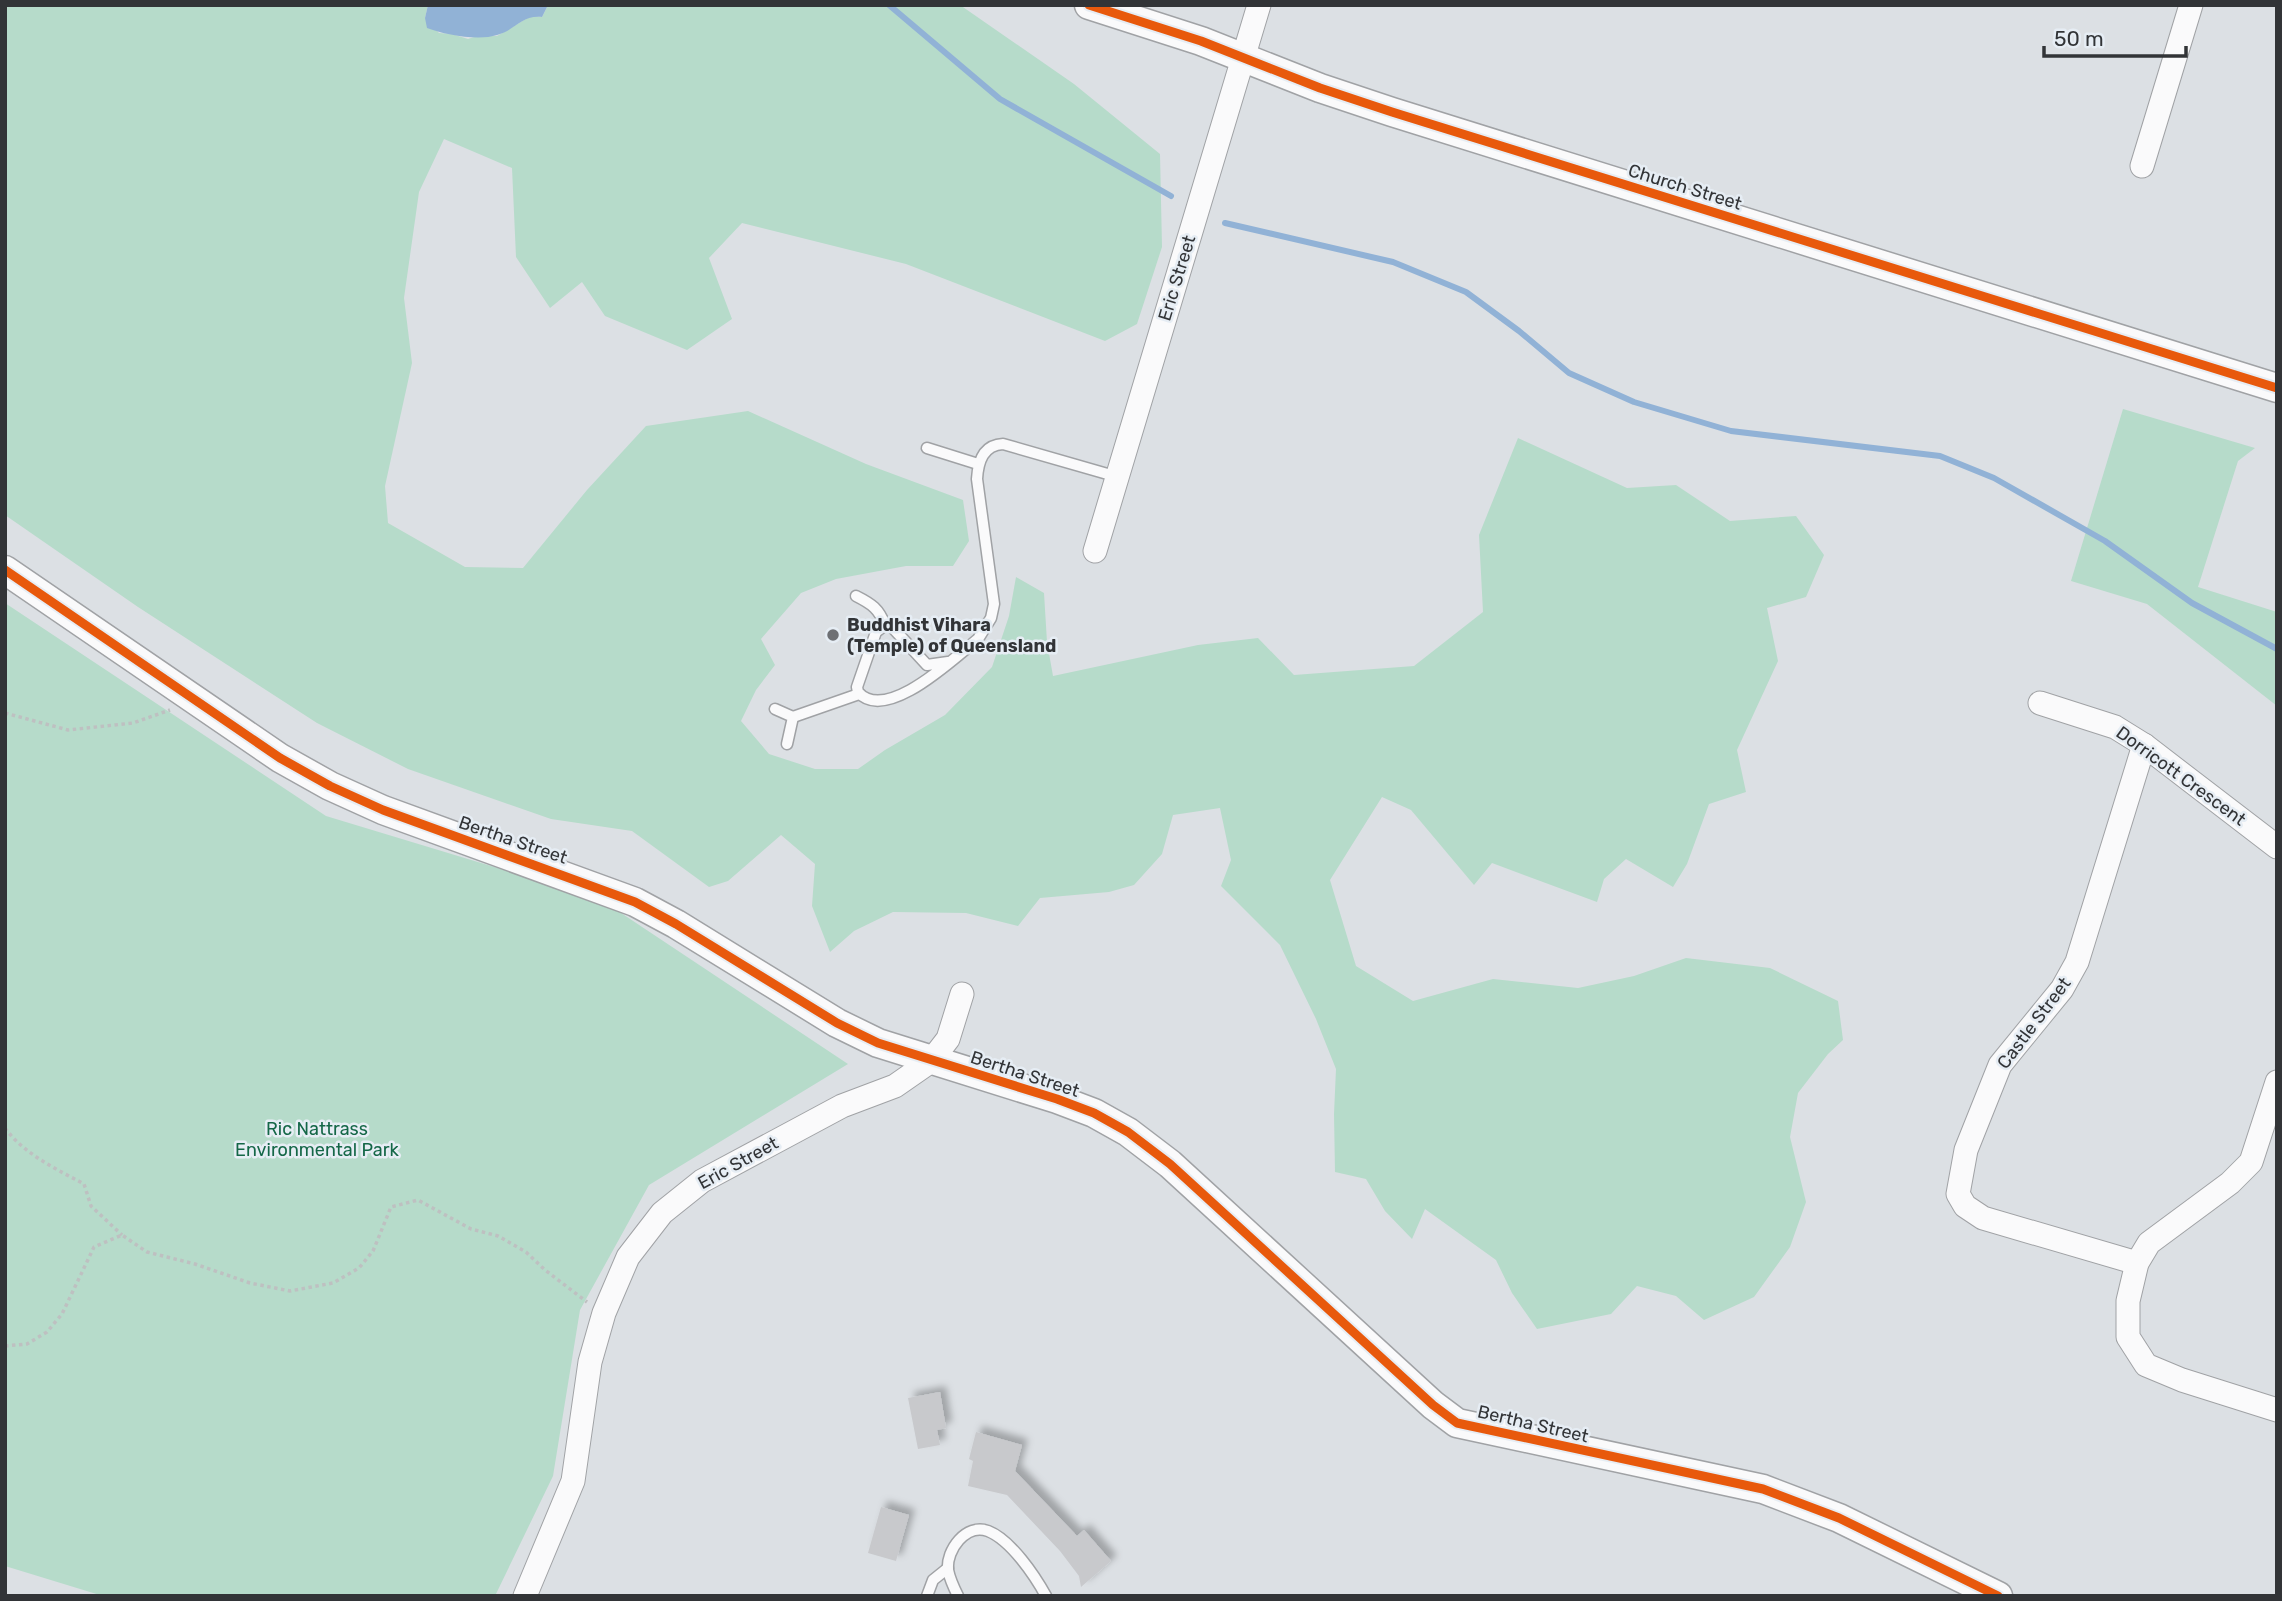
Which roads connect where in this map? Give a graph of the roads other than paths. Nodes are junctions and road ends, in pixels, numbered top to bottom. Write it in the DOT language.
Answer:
graph roads {
  1 [pos="1088,5"];
  2 [pos="1259,5"];
  3 [pos="2191,5"];
  4 [pos="1243,57"];
  5 [pos="2141,166"];
  6 [pos="2277,388"];
  7 [pos="927,448"];
  8 [pos="978,464"];
  9 [pos="1118,477"];
  10 [pos="1095,551"];
  11 [pos="14,575"];
  12 [pos="856,596"];
  13 [pos="885,625"];
  14 [pos="948,662"];
  15 [pos="859,694"];
  16 [pos="2040,703"];
  17 [pos="775,709"];
  18 [pos="793,717"];
  19 [pos="787,744"];
  20 [pos="2144,745"];
  21 [pos="2277,846"];
  22 [pos="962,994"];
  23 [pos="931,1061"];
  24 [pos="2277,1082"];
  25 [pos="2137,1262"];
  26 [pos="2277,1409"];
  27 [pos="948,1568"];
  28 [pos="525,1596"];
  29 [pos="927,1596"];
  30 [pos="958,1596"];
  31 [pos="1046,1596"];
  32 [pos="1998,1596"];
  1 -- 4 [label="street, Church Street"];
  2 -- 4 [label="street, Eric Street"];
  3 -- 5 [label="street"];
  4 -- 6 [label="street, Church Street"];
  4 -- 9 [label="street, Eric Street"];
  7 -- 8 [label="lane"];
  8 -- 9 [label="lane"];
  8 -- 14 [label="lane"];
  9 -- 10 [label="street, Eric Street"];
  11 -- 23 [label="street, Bertha Street"];
  12 -- 13 [label="lane"];
  13 -- 14 [label="lane"];
  13 -- 15 [label="lane"];
  14 -- 15 [label="lane"];
  15 -- 18 [label="lane"];
  16 -- 20 [label="street, Dorricott Crescent"];
  17 -- 18 [label="lane"];
  18 -- 19 [label="lane"];
  20 -- 21 [label="street, Dorricott Crescent"];
  20 -- 25 [label="street, Castle Street"];
  22 -- 23 [label="street, Eric Street"];
  23 -- 28 [label="street, Eric Street"];
  23 -- 32 [label="street, Bertha Street"];
  24 -- 25 [label="street"];
  25 -- 26 [label="street"];
  27 -- 29 [label="lane"];
  27 -- 30 [label="lane"];
  27 -- 31 [label="lane"];
}
